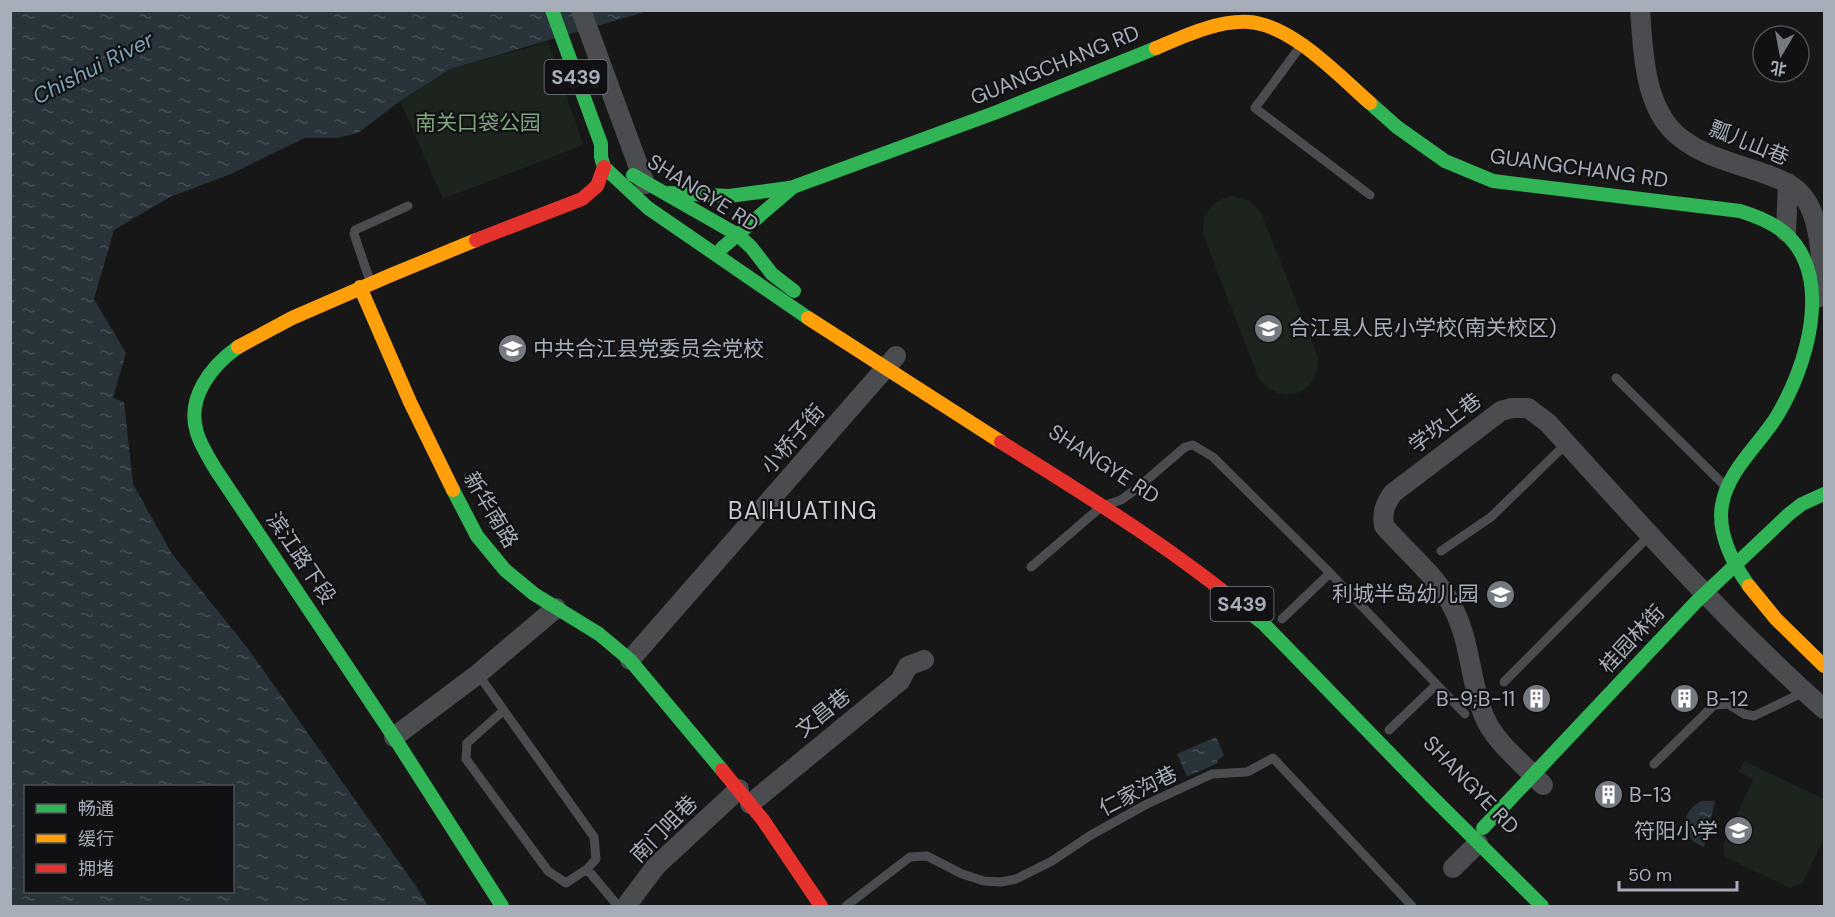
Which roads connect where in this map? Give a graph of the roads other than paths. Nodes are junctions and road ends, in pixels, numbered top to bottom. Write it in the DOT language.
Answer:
graph roads {
  1 [pos="552,10"];
  2 [pos="581,10"];
  3 [pos="1640,10"];
  4 [pos="1300,45"];
  5 [pos="601,144"];
  6 [pos="604,167"];
  7 [pos="1788,183"];
  8 [pos="651,187"];
  9 [pos="793,187"];
  10 [pos="1370,195"];
  11 [pos="573,203"];
  12 [pos="408,206"];
  13 [pos="648,208"];
  14 [pos="1786,232"];
  15 [pos="737,234"];
  16 [pos="715,255"];
  17 [pos="366,285"];
  18 [pos="807,299"];
  19 [pos="1811,323"];
  20 [pos="893,359"];
  21 [pos="1616,378"];
  22 [pos="1567,443"];
  23 [pos="1102,487"];
  24 [pos="1726,488"];
  25 [pos="1824,494"];
  26 [pos="1126,503"];
  27 [pos="1102,506"];
  28 [pos="1650,535"];
  29 [pos="1441,551"];
  30 [pos="1031,567"];
  31 [pos="1754,567"];
  32 [pos="1330,573"];
  33 [pos="556,608"];
  34 [pos="1706,612"];
  35 [pos="1283,620"];
  36 [pos="630,660"];
  37 [pos="924,660"];
  38 [pos="1824,666"];
  39 [pos="478,674"];
  40 [pos="1504,682"];
  41 [pos="1437,685"];
  42 [pos="1804,692"];
  43 [pos="1824,709"];
  44 [pos="503,711"];
  45 [pos="1466,714"];
  46 [pos="1389,730"];
  47 [pos="394,737"];
  48 [pos="1654,764"];
  49 [pos="1540,782"];
  50 [pos="745,796"];
  51 [pos="1514,815"];
  52 [pos="1482,832"];
  53 [pos="1516,861"];
  54 [pos="1453,868"];
  55 [pos="587,869"];
  56 [pos="1554,899"];
  57 [pos="502,906"];
  58 [pos="618,906"];
  59 [pos="626,906"];
  60 [pos="821,906"];
  61 [pos="846,906"];
  62 [pos="1412,906"];
  63 [pos="1542,906"];
  1 -- 5 [label="main road, S439"];
  2 -- 8 [label="street"];
  3 -- 7 [label="street, 瓢儿山巷"];
  4 -- 9 [label="main road, GUANGCHANG RD"];
  4 -- 10 [label="lane"];
  4 -- 14 [label="main road, GUANGCHANG RD"];
  5 -- 6 [label="main road"];
  5 -- 8 [label="main road, SHANGYE RD / S439"];
  6 -- 11 [label="main road"];
  6 -- 13 [label="main road, SHANGYE RD / S439"];
  7 -- 14 [label="street"];
  7 -- 19 [label="street, 瓢儿山巷"];
  8 -- 9 [label="main road"];
  8 -- 15 [label="main road, SHANGYE RD / S439"];
  9 -- 15 [label="main road, GUANGCHANG RD"];
  11 -- 13 [label="main road"];
  11 -- 17 [label="main road"];
  12 -- 17 [label="lane"];
  13 -- 16 [label="main road, SHANGYE RD / S439"];
  14 -- 19 [label="main road, GUANGCHANG RD"];
  15 -- 16 [label="main road, GUANGCHANG RD"];
  15 -- 18 [label="main road, SHANGYE RD / S439"];
  16 -- 20 [label="main road, SHANGYE RD / S439"];
  17 -- 33 [label="main road, 新华南路"];
  17 -- 47 [label="main road, 滨江路下段"];
  19 -- 24 [label="main road, GUANGCHANG RD"];
  20 -- 27 [label="main road, SHANGYE RD / S439"];
  20 -- 36 [label="street, 小桥子街"];
  21 -- 24 [label="lane"];
  22 -- 28 [label="street, 学坎上巷"];
  22 -- 29 [label="lane"];
  22 -- 49 [label="street, 学坎上巷"];
  23 -- 26 [label="main road, SHANGYE RD"];
  24 -- 38 [label="main road, GUANGCHANG RD"];
  25 -- 49 [label="main road, 桂园林街"];
  26 -- 27 [label="lane"];
  26 -- 32 [label="lane"];
  27 -- 30 [label="lane"];
  27 -- 52 [label="main road, SHANGYE RD / S439"];
  28 -- 40 [label="lane"];
  28 -- 42 [label="street, 学坎上巷"];
  31 -- 34 [label="main road"];
  32 -- 35 [label="lane"];
  32 -- 41 [label="lane"];
  33 -- 36 [label="main road, 新华南路"];
  33 -- 39 [label="street"];
  36 -- 50 [label="main road, 新华南路"];
  37 -- 50 [label="street, 文昌巷"];
  39 -- 44 [label="lane"];
  39 -- 47 [label="street"];
  41 -- 45 [label="lane"];
  41 -- 46 [label="lane"];
  42 -- 43 [label="street, 学坎上巷"];
  42 -- 48 [label="lane"];
  44 -- 55 [label="lane"];
  44 -- 55 [label="lane"];
  47 -- 57 [label="main road, 滨江路下段"];
  49 -- 52 [label="main road, 桂园林街"];
  50 -- 59 [label="street, 南门咀巷"];
  50 -- 60 [label="main road, 新华南路"];
  51 -- 52 [label="main road"];
  52 -- 54 [label="street"];
  52 -- 63 [label="main road, SHANGYE RD / S439"];
  53 -- 56 [label="main road, SHANGYE RD"];
  55 -- 58 [label="lane"];
  61 -- 62 [label="lane, 仁家沟巷"];
}
